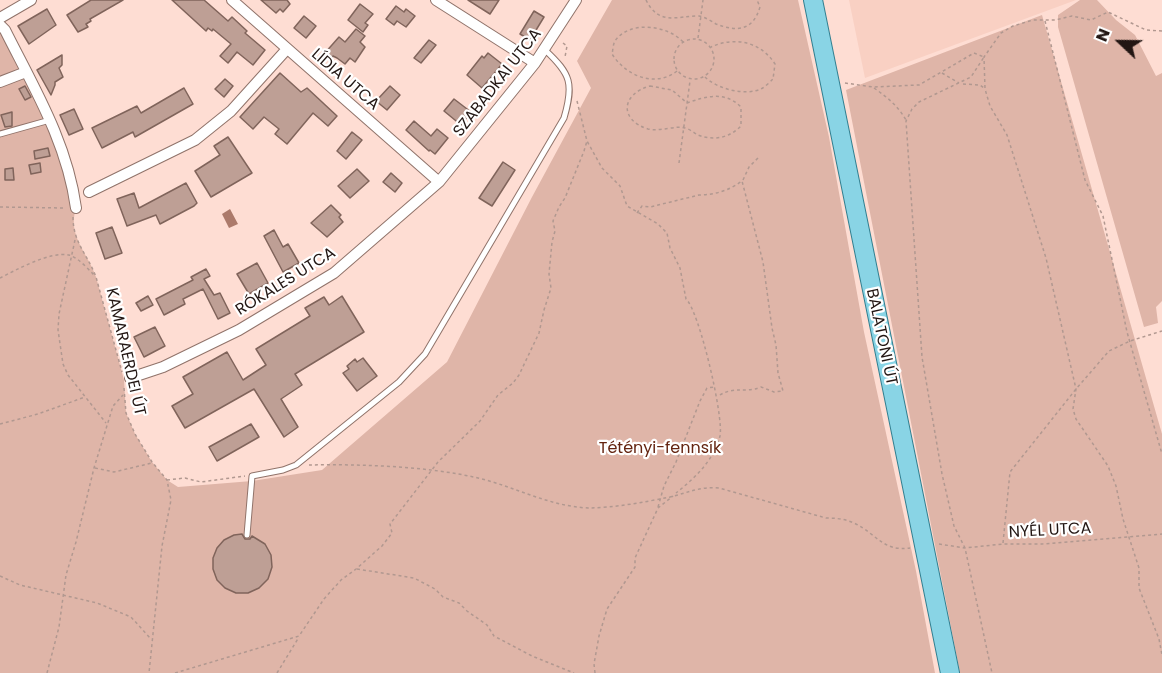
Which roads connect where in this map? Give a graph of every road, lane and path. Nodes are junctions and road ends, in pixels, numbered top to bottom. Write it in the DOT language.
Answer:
graph roads {
  1 [pos="31,0"];
  2 [pos="231,0"];
  3 [pos="436,0"];
  4 [pos="576,0"];
  5 [pos="646,0"];
  6 [pos="703,0"];
  7 [pos="757,0"];
  8 [pos="813,0"];
  9 [pos="701,16"];
  10 [pos="0,18"];
  11 [pos="1045,20"];
  12 [pos="0,25"];
  13 [pos="1162,31"];
  14 [pos="698,39"];
  15 [pos="683,42"];
  16 [pos="563,43"];
  17 [pos="711,47"];
  18 [pos="287,49"];
  19 [pos="545,50"];
  20 [pos="984,57"];
  21 [pos="536,63"];
  22 [pos="563,69"];
  23 [pos="677,71"];
  24 [pos="26,72"];
  25 [pos="942,73"];
  26 [pos="705,77"];
  27 [pos="690,80"];
  28 [pos="0,82"];
  29 [pos="843,82"];
  30 [pos="961,83"];
  31 [pos="873,87"];
  32 [pos="985,89"];
  33 [pos="571,93"];
  34 [pos="687,103"];
  35 [pos="50,120"];
  36 [pos="906,121"];
  37 [pos="684,127"];
  38 [pos="0,134"];
  39 [pos="586,141"];
  40 [pos="758,158"];
  41 [pos="679,163"];
  42 [pos="742,181"];
  43 [pos="439,182"];
  44 [pos="89,192"];
  45 [pos="0,207"];
  46 [pos="76,208"];
  47 [pos="637,213"];
  48 [pos="76,237"];
  49 [pos="72,257"];
  50 [pos="96,277"];
  51 [pos="0,278"];
  52 [pos="1162,331"];
  53 [pos="1130,341"];
  54 [pos="130,378"];
  55 [pos="714,386"];
  56 [pos="1076,389"];
  57 [pos="124,395"];
  58 [pos="717,396"];
  59 [pos="87,397"];
  60 [pos="106,423"];
  61 [pos="0,424"];
  62 [pos="1162,454"];
  63 [pos="152,462"];
  64 [pos="296,465"];
  65 [pos="94,468"];
  66 [pos="432,472"];
  67 [pos="252,476"];
  68 [pos="167,480"];
  69 [pos="674,496"];
  70 [pos="661,498"];
  71 [pos="658,508"];
  72 [pos="1162,534"];
  73 [pos="247,535"];
  74 [pos="1130,537"];
  75 [pos="1003,544"];
  76 [pos="932,545"];
  77 [pos="965,548"];
  78 [pos="356,569"];
  79 [pos="0,576"];
  80 [pos="63,596"];
  81 [pos="299,636"];
  82 [pos="152,640"];
  83 [pos="1162,655"];
  84 [pos="47,673"];
  85 [pos="149,673"];
  86 [pos="175,673"];
  87 [pos="277,673"];
  88 [pos="574,673"];
  89 [pos="594,673"];
  90 [pos="950,673"];
  91 [pos="992,673"];
  1 -- 10 [label="street"];
  2 -- 18 [label="street, LÍDIA UTCA"];
  3 -- 21 [label="street"];
  4 -- 19 [label="street, SZABADKAI UTCA"];
  5 -- 9 [label="path"];
  6 -- 9 [label="path"];
  7 -- 9 [label="path"];
  8 -- 76 [label="main road, BALATONI ÚT"];
  9 -- 14 [label="path"];
  11 -- 13 [label="path"];
  11 -- 20 [label="path"];
  11 -- 53 [label="path"];
  12 -- 24 [label="street"];
  14 -- 15 [label="path"];
  14 -- 17 [label="path"];
  15 -- 23 [label="path"];
  15 -- 23 [label="path"];
  16 -- 22 [label="path"];
  17 -- 26 [label="path"];
  17 -- 26 [label="path"];
  18 -- 43 [label="street, LÍDIA UTCA"];
  18 -- 44 [label="street"];
  19 -- 21 [label="street, SZABADKAI UTCA"];
  19 -- 22 [label="lane"];
  20 -- 25 [label="path"];
  20 -- 30 [label="path"];
  20 -- 32 [label="path"];
  21 -- 43 [label="street, SZABADKAI UTCA"];
  22 -- 33 [label="lane"];
  23 -- 27 [label="path"];
  24 -- 28 [label="street"];
  24 -- 35 [label="street"];
  25 -- 30 [label="path"];
  25 -- 31 [label="path"];
  26 -- 27 [label="path"];
  27 -- 34 [label="path"];
  29 -- 31 [label="path"];
  30 -- 32 [label="path"];
  30 -- 36 [label="path"];
  31 -- 36 [label="path"];
  32 -- 56 [label="path"];
  33 -- 39 [label="path"];
  33 -- 64 [label="lane"];
  34 -- 37 [label="path"];
  34 -- 37 [label="path"];
  34 -- 37 [label="path"];
  35 -- 38 [label="lane"];
  35 -- 46 [label="street"];
  36 -- 77 [label="path"];
  37 -- 41 [label="path"];
  39 -- 47 [label="path"];
  39 -- 66 [label="path"];
  40 -- 42 [label="path"];
  42 -- 47 [label="path"];
  42 -- 58 [label="path"];
  43 -- 54 [label="street, RÓKALES UTCA"];
  45 -- 46 [label="path"];
  46 -- 48 [label="path"];
  47 -- 55 [label="path"];
  48 -- 49 [label="path"];
  48 -- 50 [label="path, KAMARAERDEI ÚT"];
  49 -- 50 [label="path"];
  49 -- 51 [label="path"];
  49 -- 59 [label="path"];
  50 -- 57 [label="path, KAMARAERDEI ÚT"];
  52 -- 53 [label="path"];
  53 -- 56 [label="path"];
  53 -- 62 [label="path"];
  55 -- 58 [label="path"];
  55 -- 70 [label="path"];
  56 -- 74 [label="path"];
  56 -- 75 [label="path"];
  57 -- 60 [label="path"];
  57 -- 63 [label="path, KAMARAERDEI ÚT"];
  58 -- 69 [label="path"];
  59 -- 60 [label="path"];
  59 -- 61 [label="path"];
  60 -- 65 [label="path"];
  63 -- 65 [label="path"];
  63 -- 68 [label="path, KAMARAERDEI ÚT"];
  64 -- 66 [label="path"];
  64 -- 67 [label="lane"];
  65 -- 80 [label="path"];
  66 -- 70 [label="path"];
  66 -- 78 [label="path"];
  67 -- 68 [label="path"];
  67 -- 73 [label="lane"];
  68 -- 82 [label="path"];
  69 -- 70 [label="path"];
  69 -- 71 [label="path"];
  69 -- 76 [label="path, NYÉL UTCA"];
  70 -- 71 [label="path"];
  71 -- 89 [label="path"];
  72 -- 74 [label="path, NYÉL UTCA"];
  74 -- 75 [label="path, NYÉL UTCA"];
  74 -- 83 [label="path"];
  75 -- 77 [label="path, NYÉL UTCA"];
  76 -- 77 [label="path, NYÉL UTCA"];
  76 -- 90 [label="main road, BALATONI ÚT"];
  77 -- 91 [label="path"];
  78 -- 81 [label="path"];
  78 -- 88 [label="path"];
  79 -- 80 [label="path"];
  80 -- 82 [label="path"];
  80 -- 84 [label="path"];
  81 -- 86 [label="path"];
  81 -- 87 [label="path"];
  82 -- 85 [label="path"];
}
